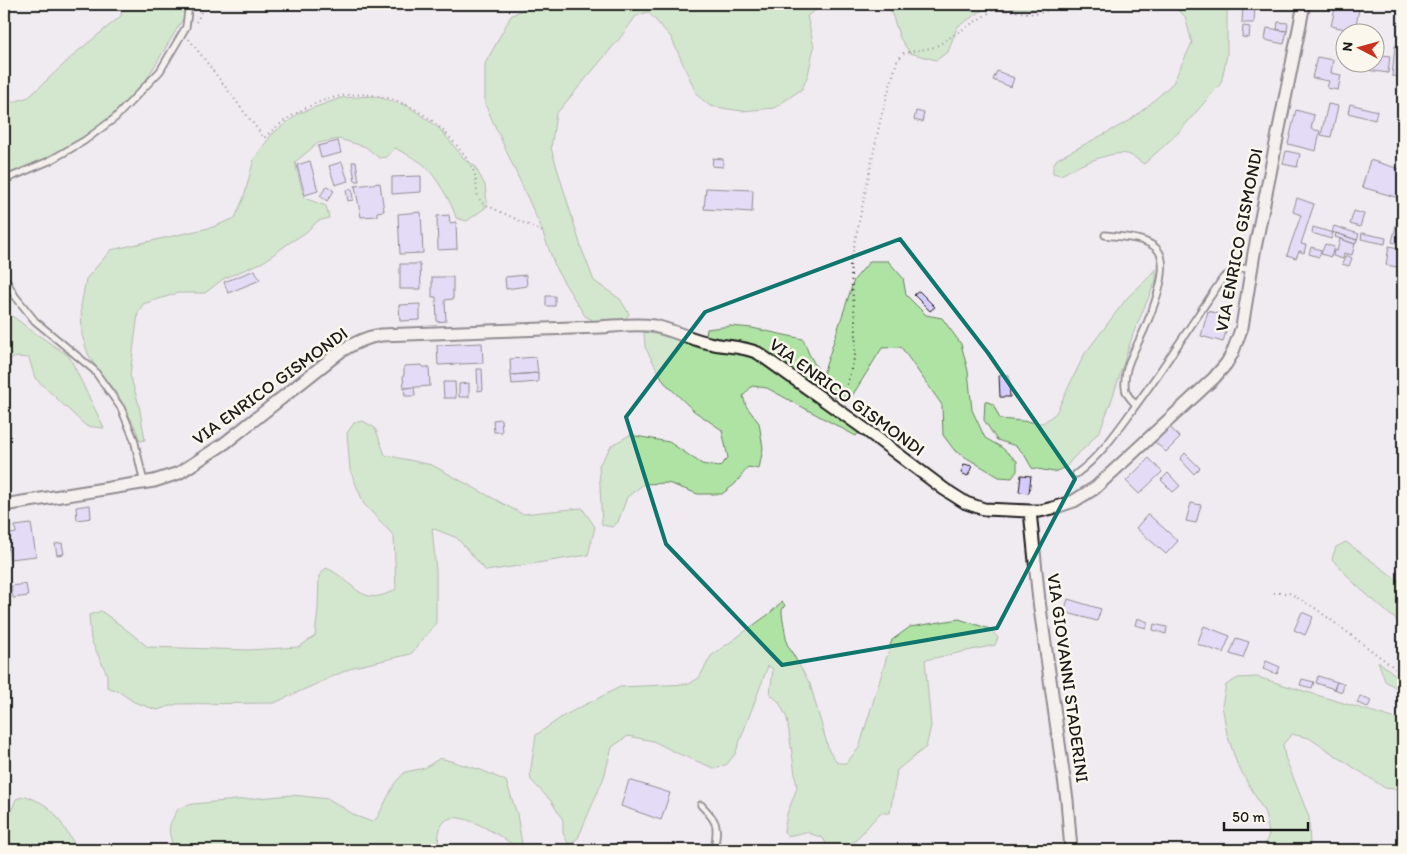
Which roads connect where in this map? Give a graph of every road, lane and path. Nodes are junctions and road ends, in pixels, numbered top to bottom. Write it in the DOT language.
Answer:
graph roads {
  1 [pos="189,4"];
  2 [pos="1304,4"];
  3 [pos="1378,4"];
  4 [pos="1062,6"];
  5 [pos="1403,8"];
  6 [pos="183,32"];
  7 [pos="4,180"];
  8 [pos="544,232"];
  9 [pos="1105,235"];
  10 [pos="1252,268"];
  11 [pos="4,276"];
  12 [pos="1136,405"];
  13 [pos="840,412"];
  14 [pos="1076,474"];
  15 [pos="144,483"];
  16 [pos="4,505"];
  17 [pos="1030,512"];
  18 [pos="1274,593"];
  19 [pos="1403,674"];
  20 [pos="701,805"];
  21 [pos="714,850"];
  22 [pos="1071,850"];
  1 -- 6 [label="lane"];
  2 -- 10 [label="street, VIA ENRICO GISMONDI"];
  3 -- 5 [label="path"];
  4 -- 13 [label="path"];
  6 -- 7 [label="lane"];
  6 -- 8 [label="path"];
  9 -- 12 [label="lane"];
  10 -- 12 [label="lane"];
  10 -- 17 [label="street, VIA ENRICO GISMONDI"];
  11 -- 15 [label="lane"];
  12 -- 14 [label="lane"];
  13 -- 15 [label="street, VIA ENRICO GISMONDI"];
  13 -- 17 [label="street, VIA ENRICO GISMONDI"];
  15 -- 16 [label="street, VIA ENRICO GISMONDI"];
  17 -- 22 [label="street, VIA GIOVANNI STADERINI"];
  18 -- 19 [label="path"];
  20 -- 21 [label="lane"];
}
